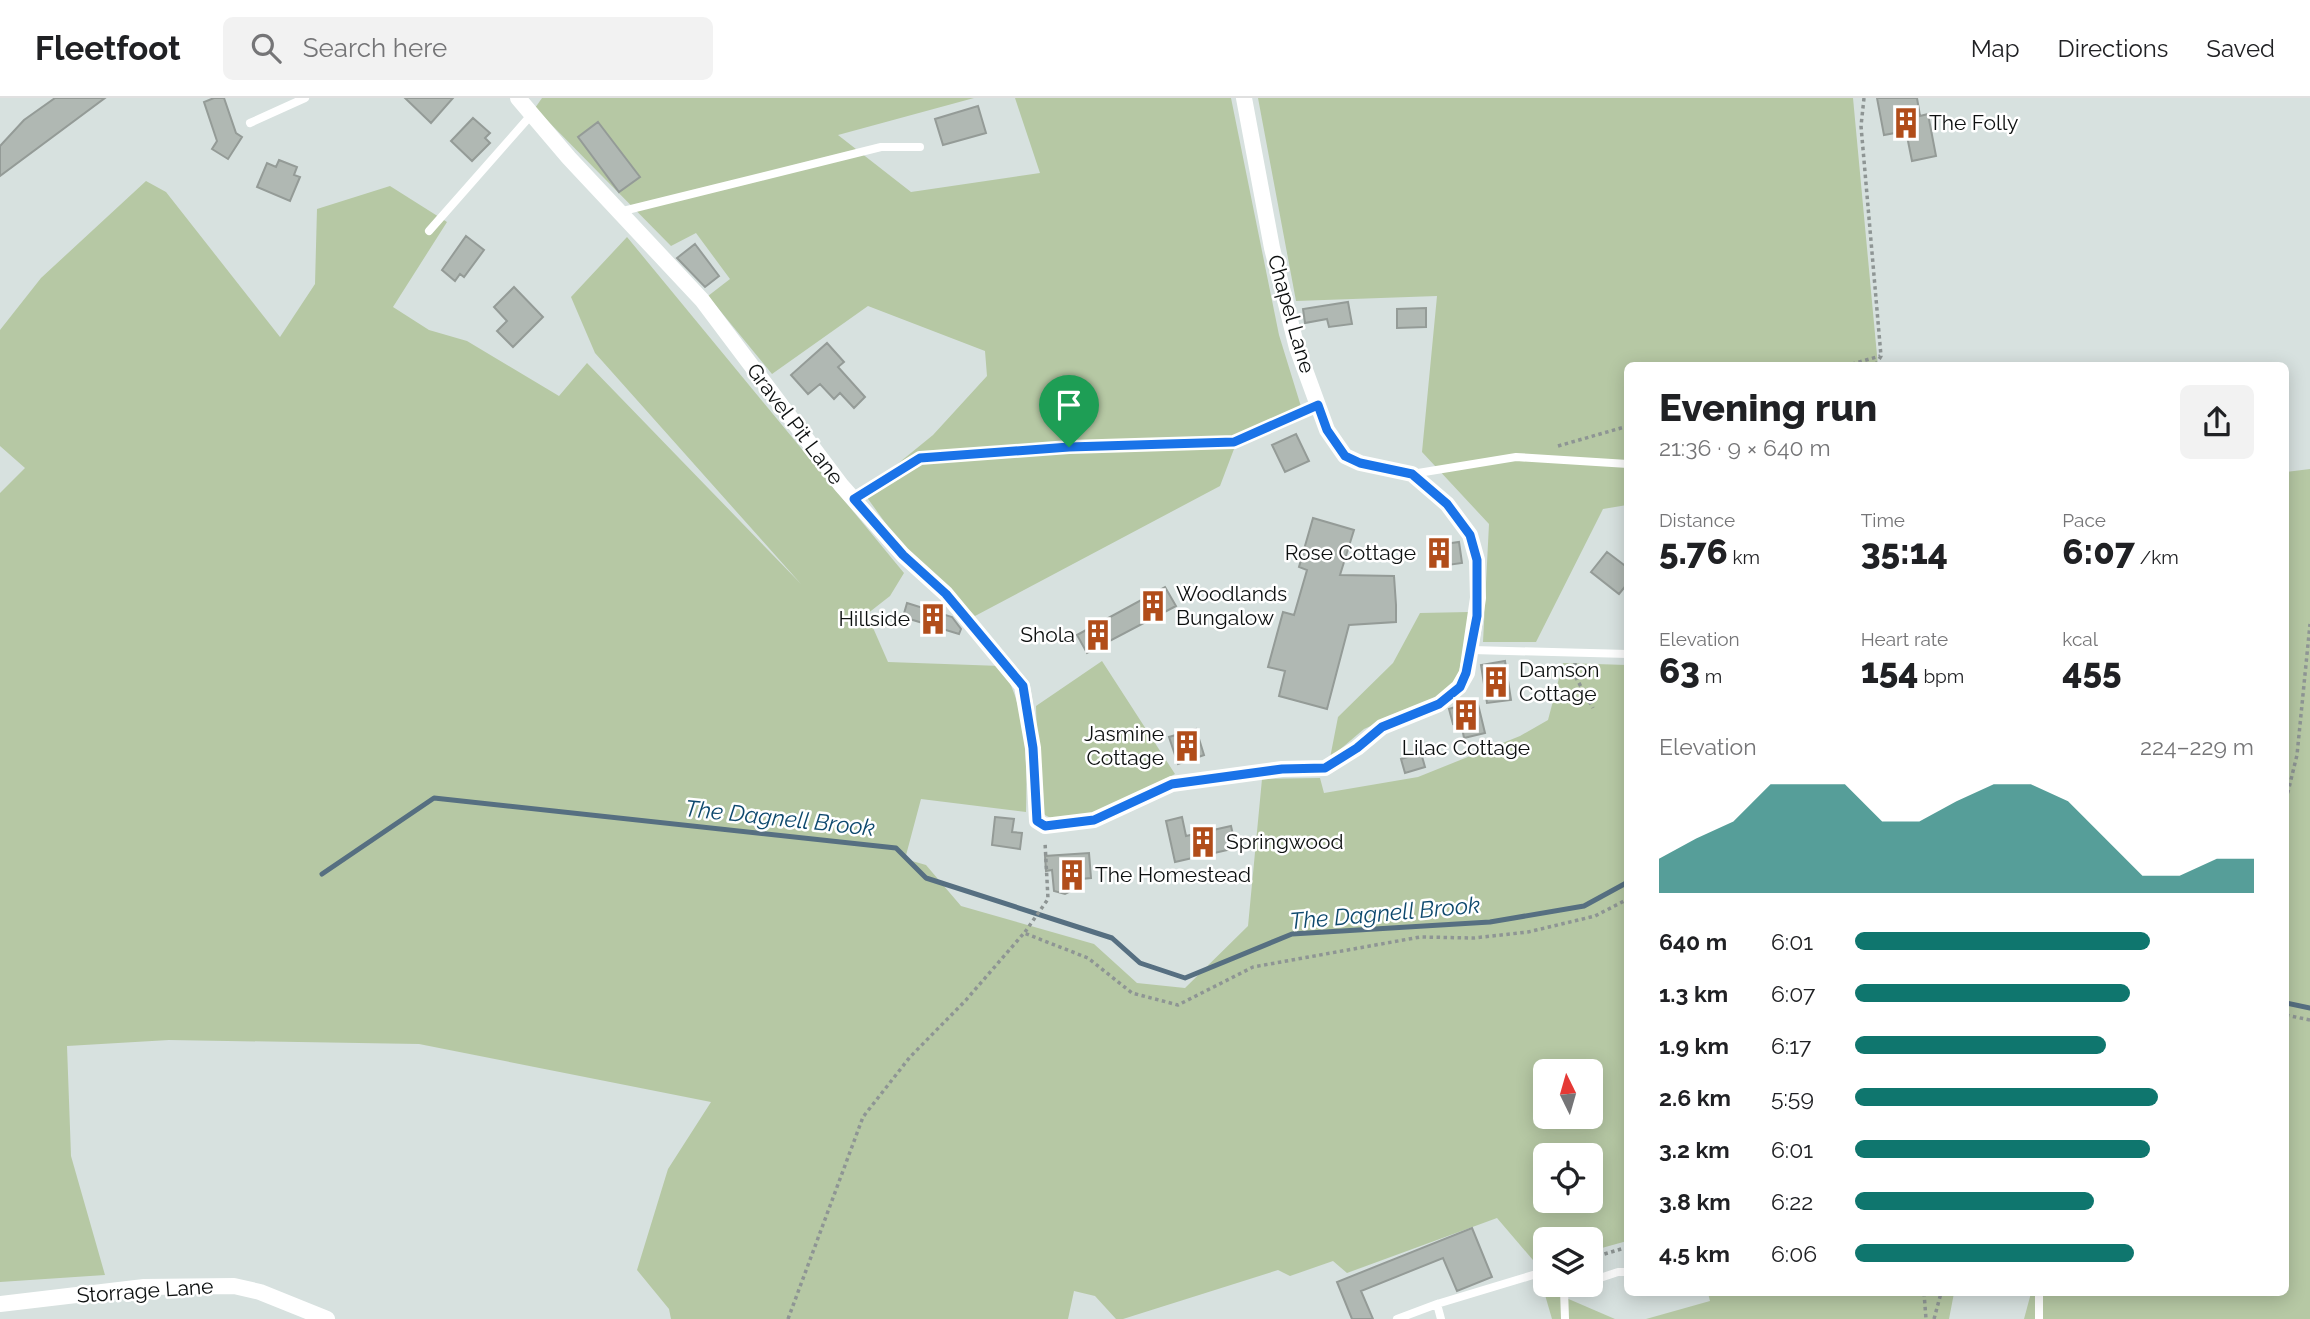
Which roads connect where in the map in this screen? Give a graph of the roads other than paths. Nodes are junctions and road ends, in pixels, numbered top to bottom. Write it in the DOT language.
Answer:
graph roads {
  1 [pos="305,98"];
  2 [pos="518,98"];
  3 [pos="1244,98"];
  4 [pos="532,114"];
  5 [pos="250,123"];
  6 [pos="920,147"];
  7 [pos="619,212"];
  8 [pos="429,231"];
  9 [pos="1624,464"];
  10 [pos="1412,474"];
  11 [pos="1472,650"];
  12 [pos="1624,654"];
  13 [pos="1045,826"];
  14 [pos="1624,1273"];
  15 [pos="1533,1275"];
  16 [pos="1603,1278"];
  17 [pos="2039,1296"];
  18 [pos="1564,1297"];
  19 [pos="0,1304"];
  20 [pos="1437,1304"];
  21 [pos="327,1319"];
  22 [pos="1396,1319"];
  23 [pos="1441,1319"];
  24 [pos="1565,1319"];
  25 [pos="2039,1319"];
  1 -- 5 [label="lane"];
  2 -- 4 [label="street, Gravel Pit Lane"];
  3 -- 10 [label="street, Chapel Lane"];
  4 -- 7 [label="street, Gravel Pit Lane"];
  4 -- 8 [label="lane"];
  6 -- 7 [label="lane"];
  7 -- 13 [label="street, Gravel Pit Lane"];
  9 -- 10 [label="lane"];
  10 -- 11 [label="street, Chapel Lane"];
  11 -- 12 [label="lane"];
  11 -- 13 [label="street, Chapel Lane"];
  14 -- 16 [label="lane"];
  15 -- 20 [label="lane"];
  17 -- 25 [label="lane"];
  18 -- 24 [label="lane"];
  19 -- 21 [label="street, Storrage Lane"];
  20 -- 22 [label="lane"];
  20 -- 23 [label="lane"];
}
